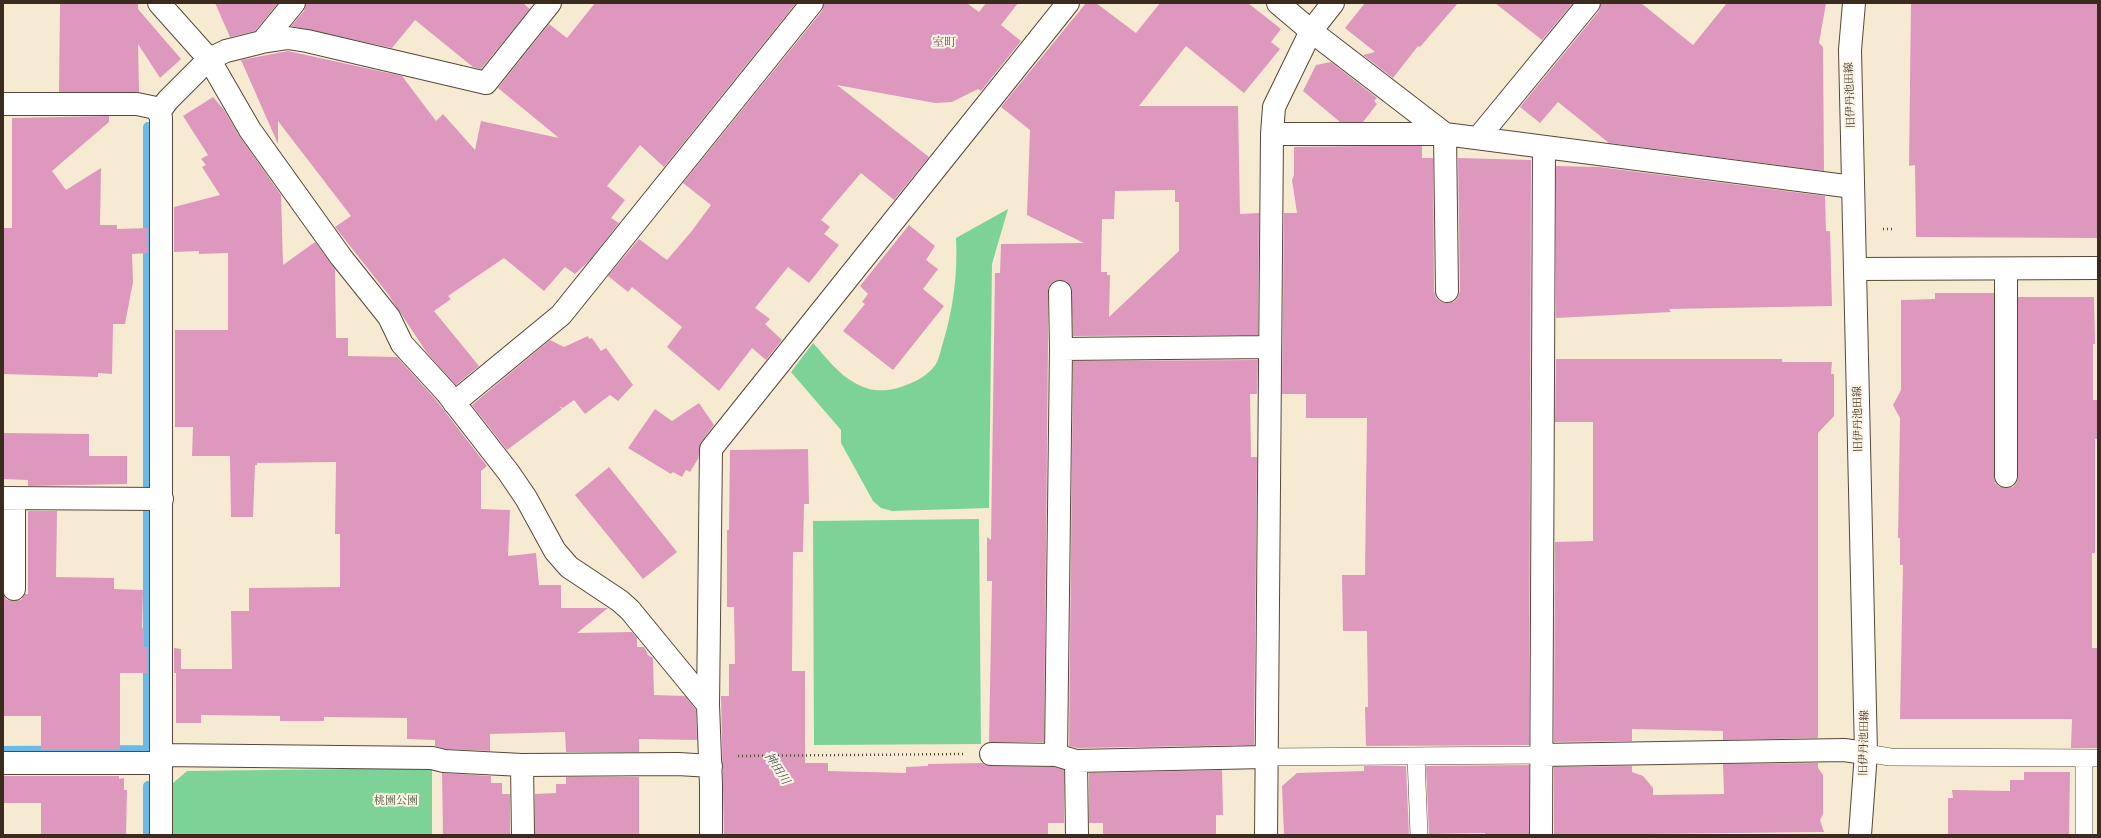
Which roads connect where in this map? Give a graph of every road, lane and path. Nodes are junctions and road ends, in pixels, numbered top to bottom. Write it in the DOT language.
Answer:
graph roads {
  1 [pos="159,3"];
  2 [pos="294,3"];
  3 [pos="550,3"];
  4 [pos="812,3"];
  5 [pos="1068,3"];
  6 [pos="1278,3"];
  7 [pos="1332,3"];
  8 [pos="1589,3"];
  9 [pos="1854,3"];
  10 [pos="1311,31"];
  11 [pos="262,42"];
  12 [pos="209,59"];
  13 [pos="3,104"];
  14 [pos="160,112"];
  15 [pos="1272,134"];
  16 [pos="1445,134"];
  17 [pos="1478,138"];
  18 [pos="1544,147"];
  19 [pos="1853,187"];
  20 [pos="2098,268"];
  21 [pos="1856,269"];
  22 [pos="2006,269"];
  23 [pos="1447,291"];
  24 [pos="1060,292"];
  25 [pos="1270,347"];
  26 [pos="1061,349"];
  27 [pos="454,403"];
  28 [pos="2006,476"];
  29 [pos="8,498"];
  30 [pos="162,499"];
  31 [pos="14,589"];
  32 [pos="708,705"];
  33 [pos="1866,753"];
  34 [pos="991,754"];
  35 [pos="1541,755"];
  36 [pos="745,756"];
  37 [pos="1416,756"];
  38 [pos="1266,757"];
  39 [pos="1066,758"];
  40 [pos="2091,758"];
  41 [pos="161,759"];
  42 [pos="3,762"];
  43 [pos="522,765"];
  44 [pos="711,766"];
  45 [pos="161,835"];
  46 [pos="523,835"];
  47 [pos="711,835"];
  48 [pos="1077,835"];
  49 [pos="1266,835"];
  50 [pos="1419,835"];
  51 [pos="1541,835"];
  52 [pos="1860,835"];
  53 [pos="2084,835"];
  1 -- 12 [label="street"];
  2 -- 11 [label="street"];
  3 -- 11 [label="street"];
  4 -- 27 [label="street"];
  5 -- 32 [label="street"];
  6 -- 10 [label="street"];
  7 -- 10 [label="street"];
  8 -- 17 [label="street"];
  9 -- 19 [label="street, 旧伊丹池田線"];
  10 -- 15 [label="street"];
  10 -- 16 [label="street"];
  11 -- 12 [label="street"];
  12 -- 14 [label="street"];
  12 -- 27 [label="street"];
  13 -- 14 [label="street"];
  14 -- 30 [label="street"];
  15 -- 16 [label="street"];
  15 -- 25 [label="street"];
  16 -- 17 [label="street"];
  16 -- 23 [label="street"];
  17 -- 18 [label="street"];
  18 -- 19 [label="street"];
  18 -- 35 [label="street"];
  19 -- 21 [label="street, 旧伊丹池田線"];
  20 -- 22 [label="street"];
  21 -- 22 [label="street"];
  21 -- 33 [label="street, 旧伊丹池田線"];
  22 -- 28 [label="street"];
  24 -- 26 [label="street"];
  25 -- 26 [label="street"];
  25 -- 38 [label="street"];
  26 -- 39 [label="street"];
  27 -- 32 [label="street"];
  29 -- 30 [label="street"];
  29 -- 31 [label="street"];
  30 -- 41 [label="street"];
  32 -- 44 [label="street"];
  33 -- 35 [label="street"];
  33 -- 40 [label="lane"];
  33 -- 52 [label="street, 旧伊丹池田線"];
  34 -- 36 [label="path"];
  34 -- 39 [label="street"];
  35 -- 37 [label="lane"];
  35 -- 51 [label="street"];
  37 -- 38 [label="lane"];
  37 -- 50 [label="lane"];
  38 -- 39 [label="street"];
  38 -- 49 [label="street"];
  39 -- 48 [label="street"];
  40 -- 53 [label="lane"];
  41 -- 42 [label="street"];
  41 -- 43 [label="street"];
  41 -- 45 [label="street"];
  43 -- 44 [label="street"];
  43 -- 46 [label="street"];
  44 -- 47 [label="street"];
}
